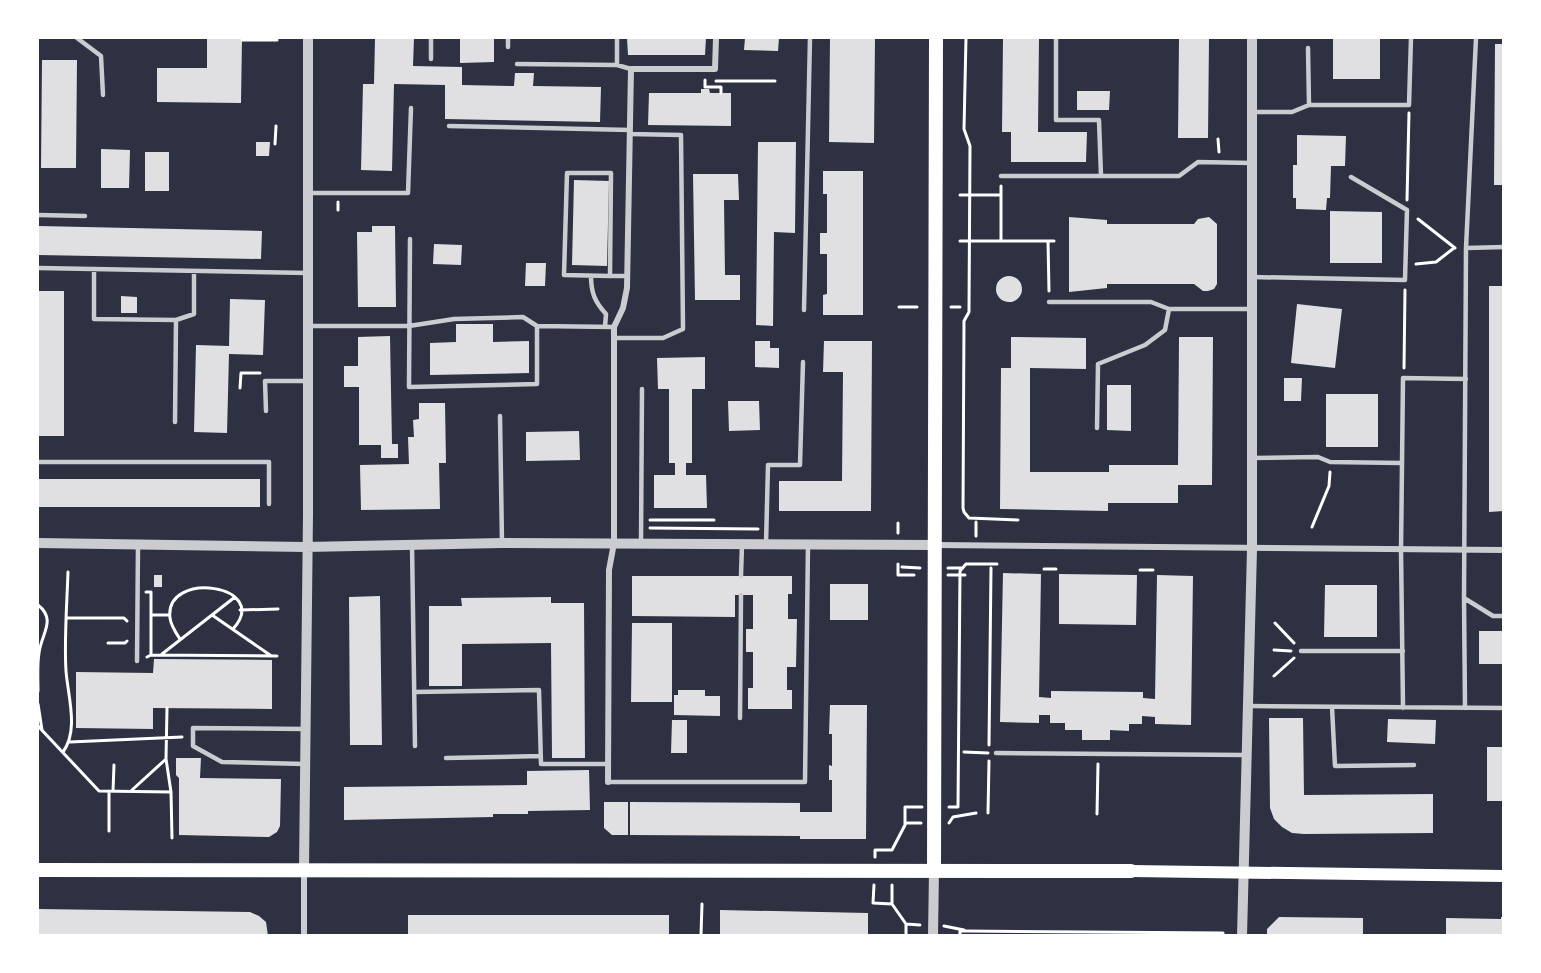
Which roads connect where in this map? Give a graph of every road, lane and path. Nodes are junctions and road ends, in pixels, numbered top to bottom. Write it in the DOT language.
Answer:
graph roads {
  1 [pos="77,38"];
  2 [pos="308,38"];
  3 [pos="431,38"];
  4 [pos="508,38"];
  5 [pos="617,38"];
  6 [pos="716,38"];
  7 [pos="810,38"];
  8 [pos="936,38"];
  9 [pos="966,38"];
  10 [pos="1056,38"];
  11 [pos="1252,38"];
  12 [pos="1411,38"];
  13 [pos="1476,38"];
  14 [pos="242,40"];
  15 [pos="277,40"];
  16 [pos="508,47"];
  17 [pos="1308,48"];
  18 [pos="430,59"];
  19 [pos="517,64"];
  20 [pos="617,64"];
  21 [pos="631,69"];
  22 [pos="705,69"];
  23 [pos="705,81"];
  24 [pos="775,81"];
  25 [pos="721,93"];
  26 [pos="103,95"];
  27 [pos="1309,105"];
  28 [pos="1409,105"];
  29 [pos="411,108"];
  30 [pos="1252,112"];
  31 [pos="276,126"];
  32 [pos="449,126"];
  33 [pos="630,132"];
  34 [pos="275,144"];
  35 [pos="1252,163"];
  36 [pos="1000,176"];
  37 [pos="1101,176"];
  38 [pos="1351,177"];
  39 [pos="308,193"];
  40 [pos="960,195"];
  41 [pos="970,195"];
  42 [pos="1001,195"];
  43 [pos="1407,210"];
  44 [pos="38,215"];
  45 [pos="85,216"];
  46 [pos="410,239"];
  47 [pos="960,241"];
  48 [pos="969,241"];
  49 [pos="1001,241"];
  50 [pos="1048,241"];
  51 [pos="1054,241"];
  52 [pos="1503,247"];
  53 [pos="1454,248"];
  54 [pos="1466,248"];
  55 [pos="1405,266"];
  56 [pos="38,268"];
  57 [pos="94,269"];
  58 [pos="194,271"];
  59 [pos="308,273"];
  60 [pos="591,276"];
  61 [pos="610,276"];
  62 [pos="627,276"];
  63 [pos="1252,277"];
  64 [pos="1405,280"];
  65 [pos="1049,302"];
  66 [pos="899,307"];
  67 [pos="917,307"];
  68 [pos="951,307"];
  69 [pos="960,307"];
  70 [pos="1169,309"];
  71 [pos="1252,309"];
  72 [pos="804,310"];
  73 [pos="176,320"];
  74 [pos="308,326"];
  75 [pos="409,326"];
  76 [pos="537,326"];
  77 [pos="605,327"];
  78 [pos="614,327"];
  79 [pos="614,338"];
  80 [pos="803,362"];
  81 [pos="1403,378"];
  82 [pos="1466,379"];
  83 [pos="308,381"];
  84 [pos="642,389"];
  85 [pos="266,411"];
  86 [pos="500,416"];
  87 [pos="175,422"];
  88 [pos="1097,428"];
  89 [pos="1252,458"];
  90 [pos="38,462"];
  91 [pos="1330,462"];
  92 [pos="1402,463"];
  93 [pos="269,504"];
  94 [pos="1018,519"];
  95 [pos="641,520"];
  96 [pos="714,520"];
  97 [pos="976,522"];
  98 [pos="898,523"];
  99 [pos="1312,527"];
  100 [pos="641,528"];
  101 [pos="766,528"];
  102 [pos="898,534"];
  103 [pos="976,537"];
  104 [pos="38,543"];
  105 [pos="502,543"];
  106 [pos="614,543"];
  107 [pos="641,543"];
  108 [pos="412,544"];
  109 [pos="742,544"];
  110 [pos="766,544"];
  111 [pos="808,544"];
  112 [pos="138,545"];
  113 [pos="934,545"];
  114 [pos="306,547"];
  115 [pos="1252,549"];
  116 [pos="1401,550"];
  117 [pos="1465,550"];
  118 [pos="1503,550"];
  119 [pos="898,564"];
  120 [pos="997,564"];
  121 [pos="991,568"];
  122 [pos="1044,569"];
  123 [pos="1056,569"];
  124 [pos="1140,570"];
  125 [pos="1153,570"];
  126 [pos="68,572"];
  127 [pos="914,575"];
  128 [pos="945,575"];
  129 [pos="962,575"];
  130 [pos="741,576"];
  131 [pos="68,592"];
  132 [pos="74,592"];
  133 [pos="151,592"];
  134 [pos="741,595"];
  135 [pos="235,597"];
  136 [pos="1464,598"];
  137 [pos="38,605"];
  138 [pos="278,609"];
  139 [pos="240,610"];
  140 [pos="151,615"];
  141 [pos="169,615"];
  142 [pos="212,615"];
  143 [pos="1503,616"];
  144 [pos="67,618"];
  145 [pos="129,622"];
  146 [pos="1275,623"];
  147 [pos="232,629"];
  148 [pos="129,639"];
  149 [pos="180,639"];
  150 [pos="108,643"];
  151 [pos="1274,650"];
  152 [pos="1301,651"];
  153 [pos="1403,651"];
  154 [pos="160,655"];
  155 [pos="271,656"];
  156 [pos="277,656"];
  157 [pos="66,661"];
  158 [pos="72,661"];
  159 [pos="137,661"];
  160 [pos="1274,676"];
  161 [pos="38,691"];
  162 [pos="414,692"];
  163 [pos="38,704"];
  164 [pos="1248,706"];
  165 [pos="1332,707"];
  166 [pos="167,708"];
  167 [pos="1403,708"];
  168 [pos="1465,708"];
  169 [pos="1503,708"];
  170 [pos="740,718"];
  171 [pos="38,726"];
  172 [pos="306,729"];
  173 [pos="42,730"];
  174 [pos="193,736"];
  175 [pos="167,738"];
  176 [pos="70,742"];
  177 [pos="415,746"];
  178 [pos="964,752"];
  179 [pos="63,753"];
  180 [pos="989,753"];
  181 [pos="996,753"];
  182 [pos="1098,754"];
  183 [pos="1246,755"];
  184 [pos="541,756"];
  185 [pos="446,758"];
  186 [pos="166,759"];
  187 [pos="305,764"];
  188 [pos="608,764"];
  189 [pos="114,765"];
  190 [pos="1414,765"];
  191 [pos="608,782"];
  192 [pos="111,791"];
  193 [pos="130,791"];
  194 [pos="171,792"];
  195 [pos="905,807"];
  196 [pos="958,807"];
  197 [pos="976,813"];
  198 [pos="988,813"];
  199 [pos="1097,814"];
  200 [pos="953,817"];
  201 [pos="109,831"];
  202 [pos="172,838"];
  203 [pos="875,850"];
  204 [pos="304,869"];
  205 [pos="38,870"];
  206 [pos="934,870"];
  207 [pos="1131,872"];
  208 [pos="1243,872"];
  209 [pos="1503,876"];
  210 [pos="873,903"];
  211 [pos="702,904"];
  212 [pos="950,926"];
  213 [pos="967,931"];
  214 [pos="701,935"];
  215 [pos="304,936"];
  216 [pos="906,936"];
  217 [pos="933,936"];
  218 [pos="960,936"];
  219 [pos="1223,936"];
  220 [pos="1242,936"];
  1 -- 26 [label="lane"];
  2 -- 39 [label="street"];
  3 -- 18 [label="lane"];
  4 -- 16 [label="lane"];
  5 -- 20 [label="lane"];
  6 -- 22 [label="street"];
  7 -- 72 [label="lane"];
  8 -- 113 [label="main road"];
  9 -- 41 [label="path"];
  10 -- 37 [label="lane"];
  11 -- 30 [label="street"];
  12 -- 28 [label="lane"];
  13 -- 54 [label="lane"];
  14 -- 15 [label="path"];
  17 -- 27 [label="lane"];
  19 -- 20 [label="lane"];
  20 -- 21 [label="lane"];
  21 -- 22 [label="street"];
  21 -- 33 [label="street"];
  22 -- 23 [label="path"];
  23 -- 24 [label="path"];
  23 -- 25 [label="path"];
  27 -- 28 [label="lane"];
  27 -- 30 [label="lane"];
  28 -- 43 [label="path"];
  29 -- 39 [label="lane"];
  30 -- 35 [label="street"];
  31 -- 34 [label="path"];
  32 -- 33 [label="lane"];
  33 -- 62 [label="street"];
  33 -- 79 [label="lane"];
  35 -- 37 [label="lane"];
  35 -- 63 [label="street"];
  36 -- 37 [label="lane"];
  36 -- 42 [label="path"];
  38 -- 43 [label="lane"];
  39 -- 59 [label="street"];
  40 -- 41 [label="path"];
  41 -- 42 [label="path"];
  41 -- 48 [label="path"];
  42 -- 49 [label="path"];
  43 -- 53 [label="path"];
  43 -- 55 [label="lane"];
  44 -- 45 [label="lane"];
  46 -- 75 [label="lane"];
  47 -- 48 [label="path"];
  48 -- 49 [label="path"];
  48 -- 94 [label="path"];
  49 -- 50 [label="path"];
  50 -- 51 [label="path"];
  50 -- 65 [label="path"];
  52 -- 54 [label="lane"];
  53 -- 54 [label="path"];
  53 -- 55 [label="path"];
  54 -- 82 [label="lane"];
  55 -- 64 [label="lane"];
  56 -- 57 [label="lane"];
  57 -- 58 [label="lane"];
  57 -- 73 [label="lane"];
  58 -- 59 [label="lane"];
  58 -- 73 [label="lane"];
  59 -- 74 [label="street"];
  60 -- 61 [label="lane"];
  60 -- 61 [label="lane"];
  60 -- 77 [label="lane"];
  61 -- 62 [label="lane"];
  62 -- 78 [label="street"];
  63 -- 64 [label="lane"];
  63 -- 71 [label="street"];
  64 -- 81 [label="path"];
  65 -- 70 [label="lane"];
  66 -- 67 [label="path"];
  68 -- 69 [label="path"];
  70 -- 71 [label="lane"];
  70 -- 88 [label="lane"];
  71 -- 89 [label="street"];
  73 -- 87 [label="lane"];
  74 -- 75 [label="lane"];
  74 -- 83 [label="street"];
  75 -- 76 [label="lane"];
  75 -- 76 [label="lane"];
  76 -- 77 [label="lane"];
  77 -- 78 [label="lane"];
  78 -- 79 [label="street"];
  79 -- 106 [label="street"];
  80 -- 101 [label="lane"];
  81 -- 82 [label="lane"];
  81 -- 92 [label="lane"];
  82 -- 117 [label="lane"];
  83 -- 85 [label="lane"];
  83 -- 114 [label="street"];
  84 -- 95 [label="lane"];
  86 -- 105 [label="lane"];
  89 -- 91 [label="lane"];
  89 -- 115 [label="street"];
  90 -- 93 [label="lane"];
  91 -- 92 [label="lane"];
  91 -- 99 [label="path"];
  92 -- 116 [label="lane"];
  95 -- 96 [label="path"];
  95 -- 100 [label="lane"];
  97 -- 103 [label="path"];
  98 -- 102 [label="path"];
  100 -- 101 [label="path"];
  100 -- 107 [label="lane"];
  101 -- 110 [label="lane"];
  104 -- 112 [label="street"];
  105 -- 106 [label="street"];
  105 -- 108 [label="street"];
  106 -- 107 [label="street"];
  106 -- 188 [label="street"];
  107 -- 109 [label="street"];
  108 -- 114 [label="street"];
  108 -- 162 [label="lane"];
  109 -- 110 [label="street"];
  109 -- 130 [label="lane"];
  110 -- 111 [label="street"];
  111 -- 113 [label="street"];
  111 -- 191 [label="lane"];
  112 -- 114 [label="street"];
  112 -- 159 [label="lane"];
  113 -- 115 [label="street"];
  113 -- 206 [label="main road"];
  114 -- 172 [label="street"];
  115 -- 116 [label="street"];
  115 -- 164 [label="street"];
  116 -- 117 [label="street"];
  116 -- 153 [label="lane"];
  117 -- 118 [label="street"];
  117 -- 136 [label="lane"];
  119 -- 127 [label="path"];
  120 -- 129 [label="path"];
  121 -- 180 [label="path"];
  122 -- 123 [label="path"];
  124 -- 125 [label="path"];
  126 -- 131 [label="path"];
  128 -- 129 [label="path"];
  129 -- 196 [label="path"];
  131 -- 132 [label="path"];
  131 -- 144 [label="path"];
  133 -- 140 [label="path"];
  134 -- 170 [label="lane"];
  135 -- 139 [label="path"];
  135 -- 141 [label="path"];
  135 -- 142 [label="path"];
  136 -- 143 [label="lane"];
  136 -- 168 [label="lane"];
  137 -- 161 [label="path"];
  138 -- 139 [label="path"];
  139 -- 147 [label="path"];
  140 -- 141 [label="path"];
  140 -- 154 [label="path"];
  141 -- 149 [label="path"];
  142 -- 147 [label="path"];
  142 -- 149 [label="path"];
  144 -- 145 [label="path"];
  144 -- 157 [label="path"];
  146 -- 152 [label="path"];
  147 -- 155 [label="path"];
  148 -- 150 [label="path"];
  149 -- 154 [label="path"];
  151 -- 152 [label="path"];
  152 -- 153 [label="lane"];
  152 -- 160 [label="path"];
  153 -- 167 [label="lane"];
  154 -- 155 [label="path"];
  155 -- 156 [label="path"];
  157 -- 158 [label="path"];
  157 -- 176 [label="path"];
  162 -- 177 [label="lane"];
  162 -- 184 [label="lane"];
  163 -- 173 [label="path"];
  164 -- 165 [label="lane"];
  164 -- 183 [label="street"];
  165 -- 167 [label="lane"];
  165 -- 190 [label="lane"];
  166 -- 175 [label="path"];
  167 -- 168 [label="lane"];
  168 -- 169 [label="lane"];
  171 -- 173 [label="path"];
  172 -- 174 [label="lane"];
  172 -- 187 [label="street"];
  173 -- 179 [label="path"];
  174 -- 175 [label="path"];
  174 -- 187 [label="lane"];
  175 -- 176 [label="path"];
  175 -- 186 [label="path"];
  176 -- 179 [label="path"];
  178 -- 180 [label="path"];
  179 -- 192 [label="path"];
  180 -- 181 [label="path"];
  180 -- 198 [label="path"];
  181 -- 182 [label="lane"];
  182 -- 183 [label="lane"];
  182 -- 199 [label="path"];
  183 -- 208 [label="street"];
  184 -- 185 [label="lane"];
  184 -- 188 [label="lane"];
  186 -- 193 [label="path"];
  186 -- 194 [label="path"];
  187 -- 204 [label="street"];
  188 -- 191 [label="street"];
  189 -- 192 [label="path"];
  192 -- 193 [label="path"];
  192 -- 201 [label="path"];
  193 -- 194 [label="path"];
  194 -- 202 [label="path"];
  195 -- 203 [label="path"];
  197 -- 200 [label="path"];
  204 -- 205 [label="main road"];
  204 -- 206 [label="main road"];
  204 -- 215 [label="street"];
  206 -- 207 [label="main road"];
  206 -- 217 [label="street"];
  207 -- 208 [label="main road"];
  208 -- 209 [label="main road"];
  208 -- 220 [label="street"];
  210 -- 216 [label="path"];
  211 -- 214 [label="path"];
  212 -- 213 [label="path"];
  213 -- 218 [label="path"];
  213 -- 219 [label="path"];
}
